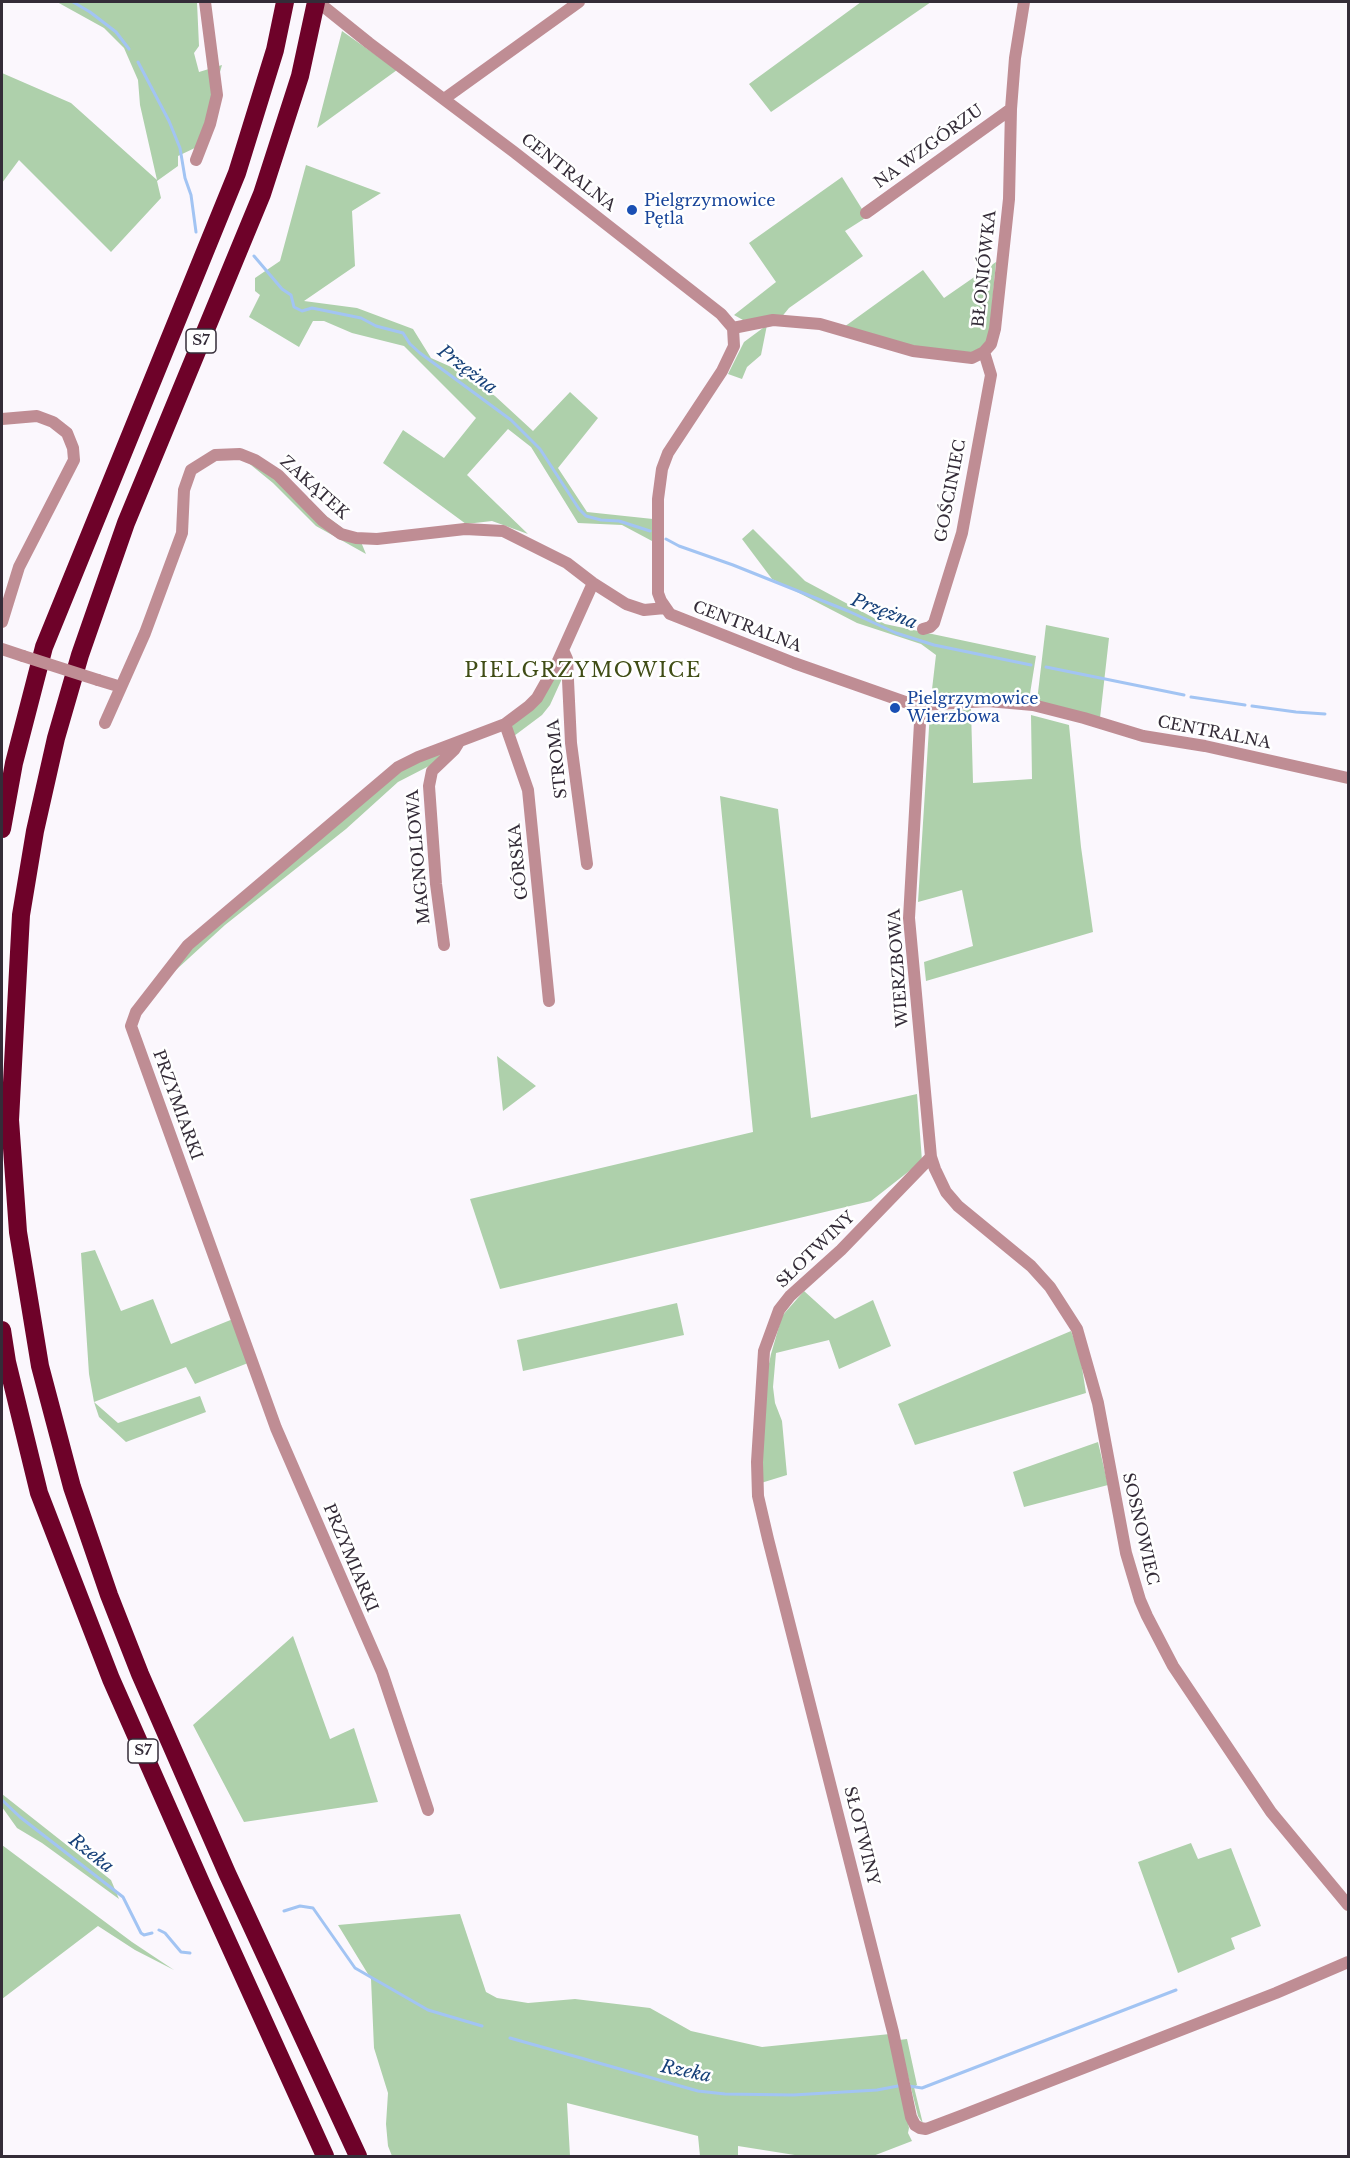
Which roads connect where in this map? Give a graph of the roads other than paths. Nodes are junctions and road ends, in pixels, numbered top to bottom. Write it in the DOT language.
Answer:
graph roads {
  1 [pos="206,2"];
  2 [pos="285,2"];
  3 [pos="579,2"];
  4 [pos="1024,2"];
  5 [pos="316,4"];
  6 [pos="444,99"];
  7 [pos="1011,109"];
  8 [pos="196,160"];
  9 [pos="866,213"];
  10 [pos="732,328"];
  11 [pos="984,352"];
  12 [pos="2,419"];
  13 [pos="593,583"];
  14 [pos="665,608"];
  15 [pos="2,622"];
  16 [pos="923,629"];
  17 [pos="2,649"];
  18 [pos="563,650"];
  19 [pos="121,687"];
  20 [pos="921,705"];
  21 [pos="105,723"];
  22 [pos="505,724"];
  23 [pos="460,741"];
  24 [pos="1348,778"];
  25 [pos="2,829"];
  26 [pos="587,864"];
  27 [pos="444,945"];
  28 [pos="549,1001"];
  29 [pos="931,1157"];
  30 [pos="2,1330"];
  31 [pos="428,1810"];
  32 [pos="1348,1905"];
  33 [pos="1348,1962"];
  34 [pos="326,2157"];
  35 [pos="358,2157"];
  1 -- 8 [label="street"];
  2 -- 25 [label="highway, S7"];
  3 -- 6 [label="street"];
  4 -- 7 [label="street, BŁONIÓWKA"];
  5 -- 6 [label="street, CENTRALNA"];
  5 -- 35 [label="highway, S7"];
  6 -- 10 [label="street, CENTRALNA"];
  7 -- 9 [label="street, NA WZGÓRZU"];
  7 -- 11 [label="street, BŁONIÓWKA"];
  10 -- 11 [label="street, BŁONIÓWKA"];
  10 -- 14 [label="street"];
  11 -- 16 [label="street, GOŚCINIEC"];
  12 -- 15 [label="street"];
  13 -- 14 [label="street, ZAKĄTEK"];
  13 -- 18 [label="street, PRZYMIARKI"];
  13 -- 19 [label="street, ZAKĄTEK"];
  14 -- 20 [label="street, CENTRALNA"];
  17 -- 19 [label="street, bridge"];
  18 -- 22 [label="street, PRZYMIARKI"];
  18 -- 26 [label="street, STROMA"];
  19 -- 21 [label="street, ZAKĄTEK"];
  20 -- 24 [label="street, CENTRALNA"];
  20 -- 29 [label="street, WIERZBOWA"];
  22 -- 23 [label="street, PRZYMIARKI"];
  22 -- 28 [label="street, GÓRSKA"];
  23 -- 27 [label="street, MAGNOLIOWA"];
  23 -- 31 [label="street, PRZYMIARKI"];
  29 -- 32 [label="street, SOSNOWIEC"];
  29 -- 33 [label="street, SŁOTWINY"];
  30 -- 34 [label="highway, S7"];
}
